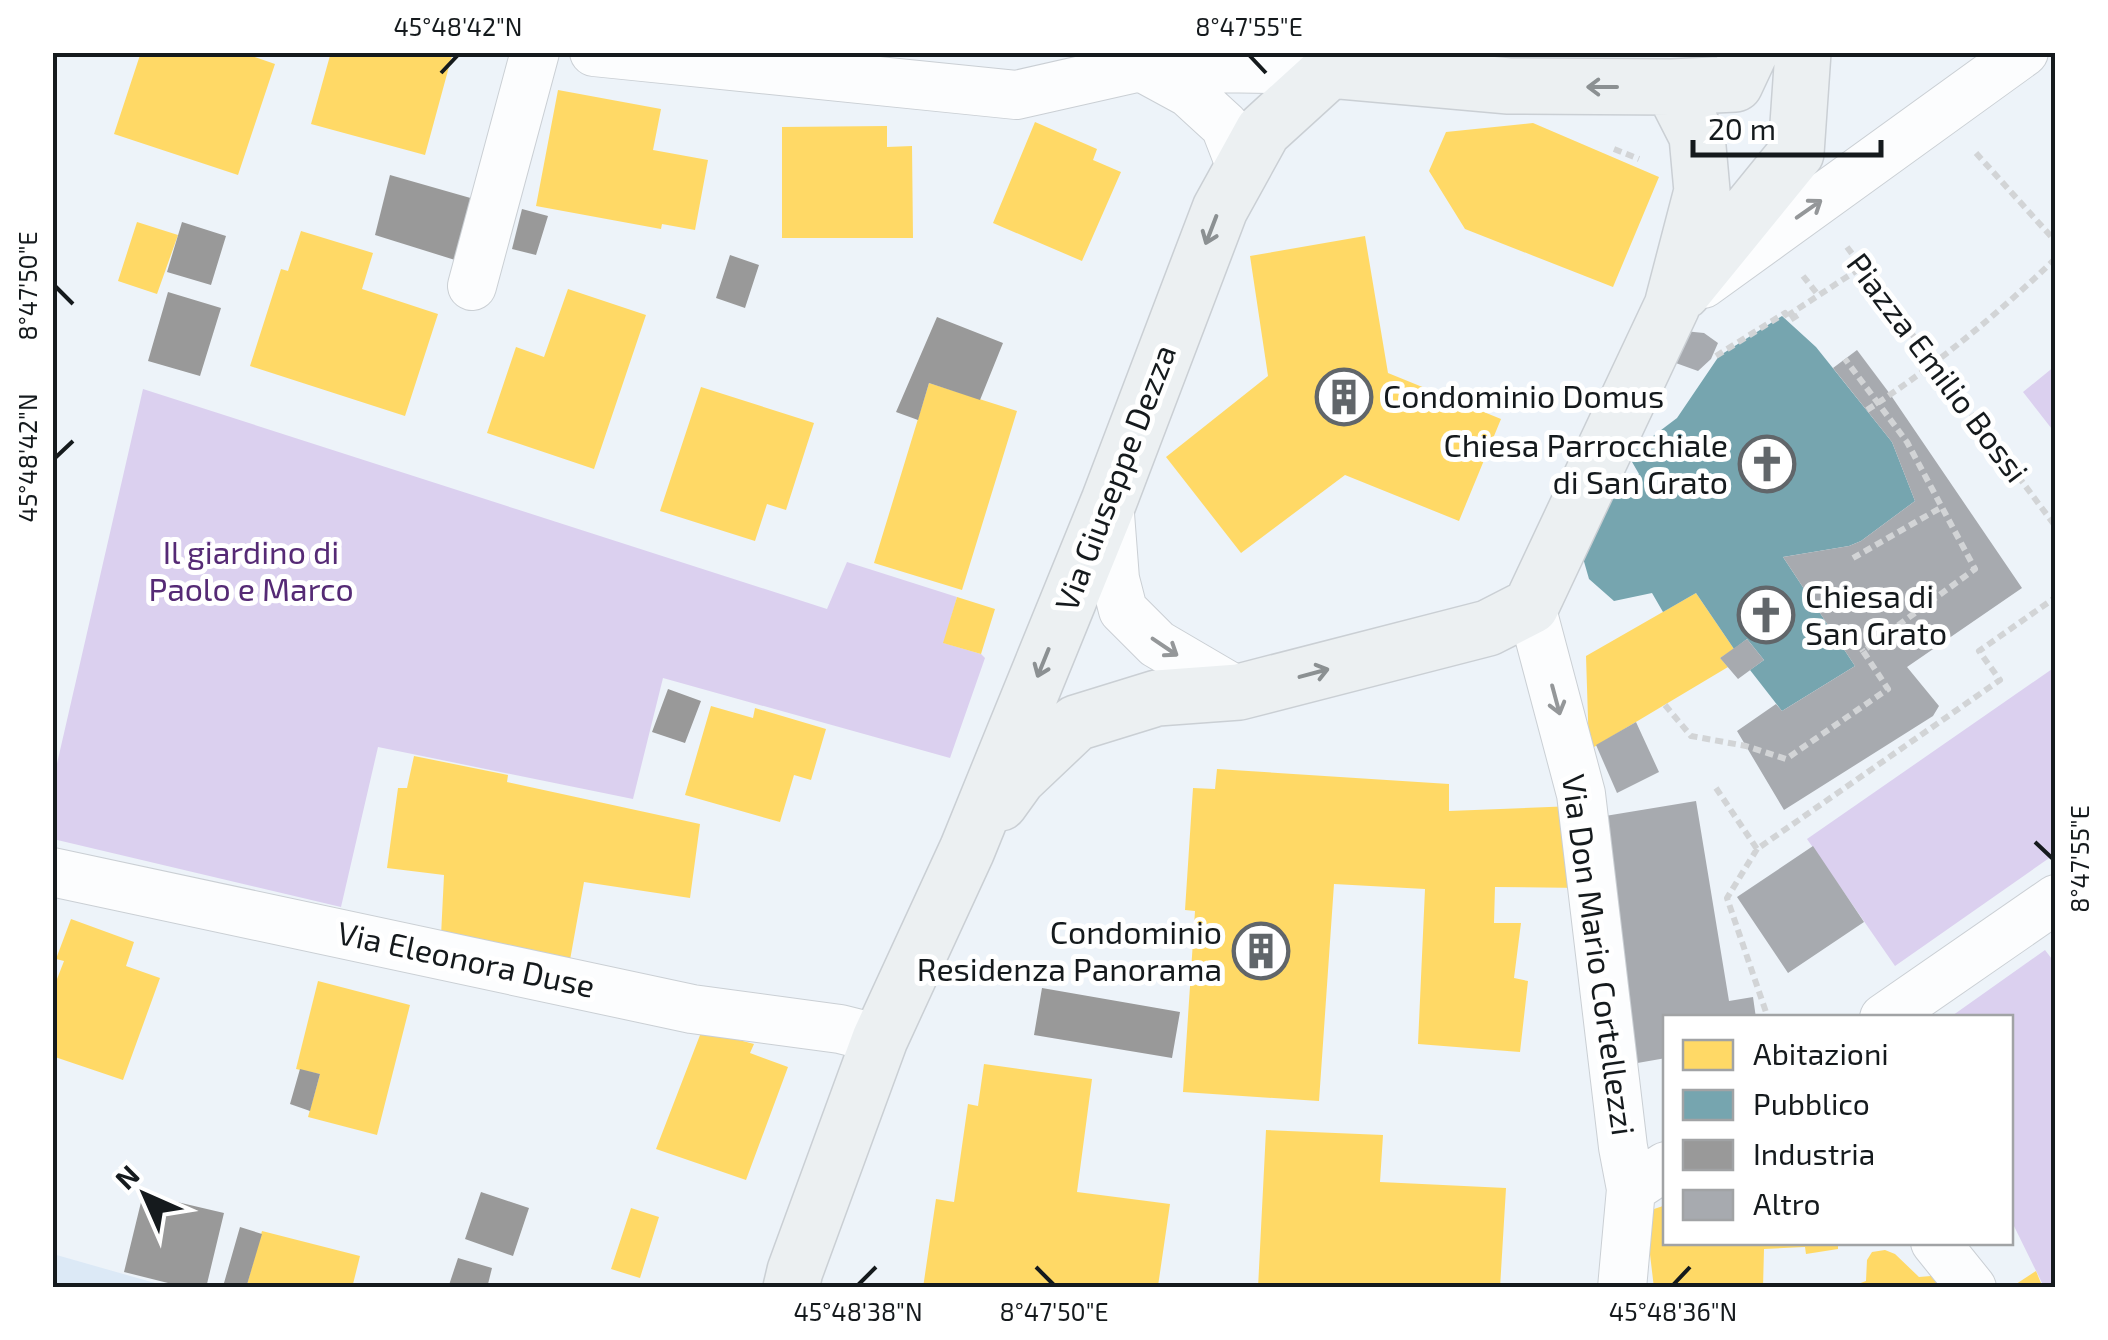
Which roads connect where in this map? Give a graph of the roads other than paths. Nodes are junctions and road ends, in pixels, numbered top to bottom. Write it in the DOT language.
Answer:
graph roads {
  1 [pos="535,52"];
  2 [pos="594,52"];
  3 [pos="1803,52"];
  4 [pos="2024,52"];
  5 [pos="1139,60"];
  6 [pos="1742,68"];
  7 [pos="1330,70"];
  8 [pos="1672,87"];
  9 [pos="1242,170"];
  10 [pos="472,286"];
  11 [pos="1672,306"];
  12 [pos="1110,500"];
  13 [pos="1530,606"];
  14 [pos="1239,692"];
  15 [pos="967,850"];
  16 [pos="52,872"];
  17 [pos="2056,899"];
  18 [pos="1888,1015"];
  19 [pos="880,1039"];
  20 [pos="1648,1177"];
  21 [pos="1937,1245"];
  22 [pos="791,1288"];
  23 [pos="1622,1288"];
  24 [pos="1972,1288"];
  1 -- 10 [label="street"];
  2 -- 5 [label="street"];
  3 -- 11 [label="street"];
  11 -- 4 [label="street, one-way"];
  5 -- 7 [label="street"];
  5 -- 9 [label="street"];
  6 -- 8 [label="street"];
  8 -- 7 [label="street, one-way"];
  7 -- 9 [label="street, Via Giuseppe Dezza"];
  8 -- 11 [label="street"];
  9 -- 12 [label="street, Via Giuseppe Dezza, one-way"];
  11 -- 13 [label="street"];
  12 -- 14 [label="street, one-way"];
  12 -- 15 [label="street, Via Giuseppe Dezza, one-way"];
  14 -- 13 [label="street, one-way"];
  13 -- 20 [label="street, Via Don Mario Cortellezzi, one-way"];
  14 -- 15 [label="street"];
  15 -- 19 [label="street, Via Giuseppe Dezza"];
  16 -- 19 [label="street, Via Eleonora Duse"];
  17 -- 18 [label="street"];
  19 -- 22 [label="street, Via Giuseppe Dezza"];
  20 -- 23 [label="street, Via Don Mario Cortellezzi"];
  21 -- 24 [label="street"];
}
